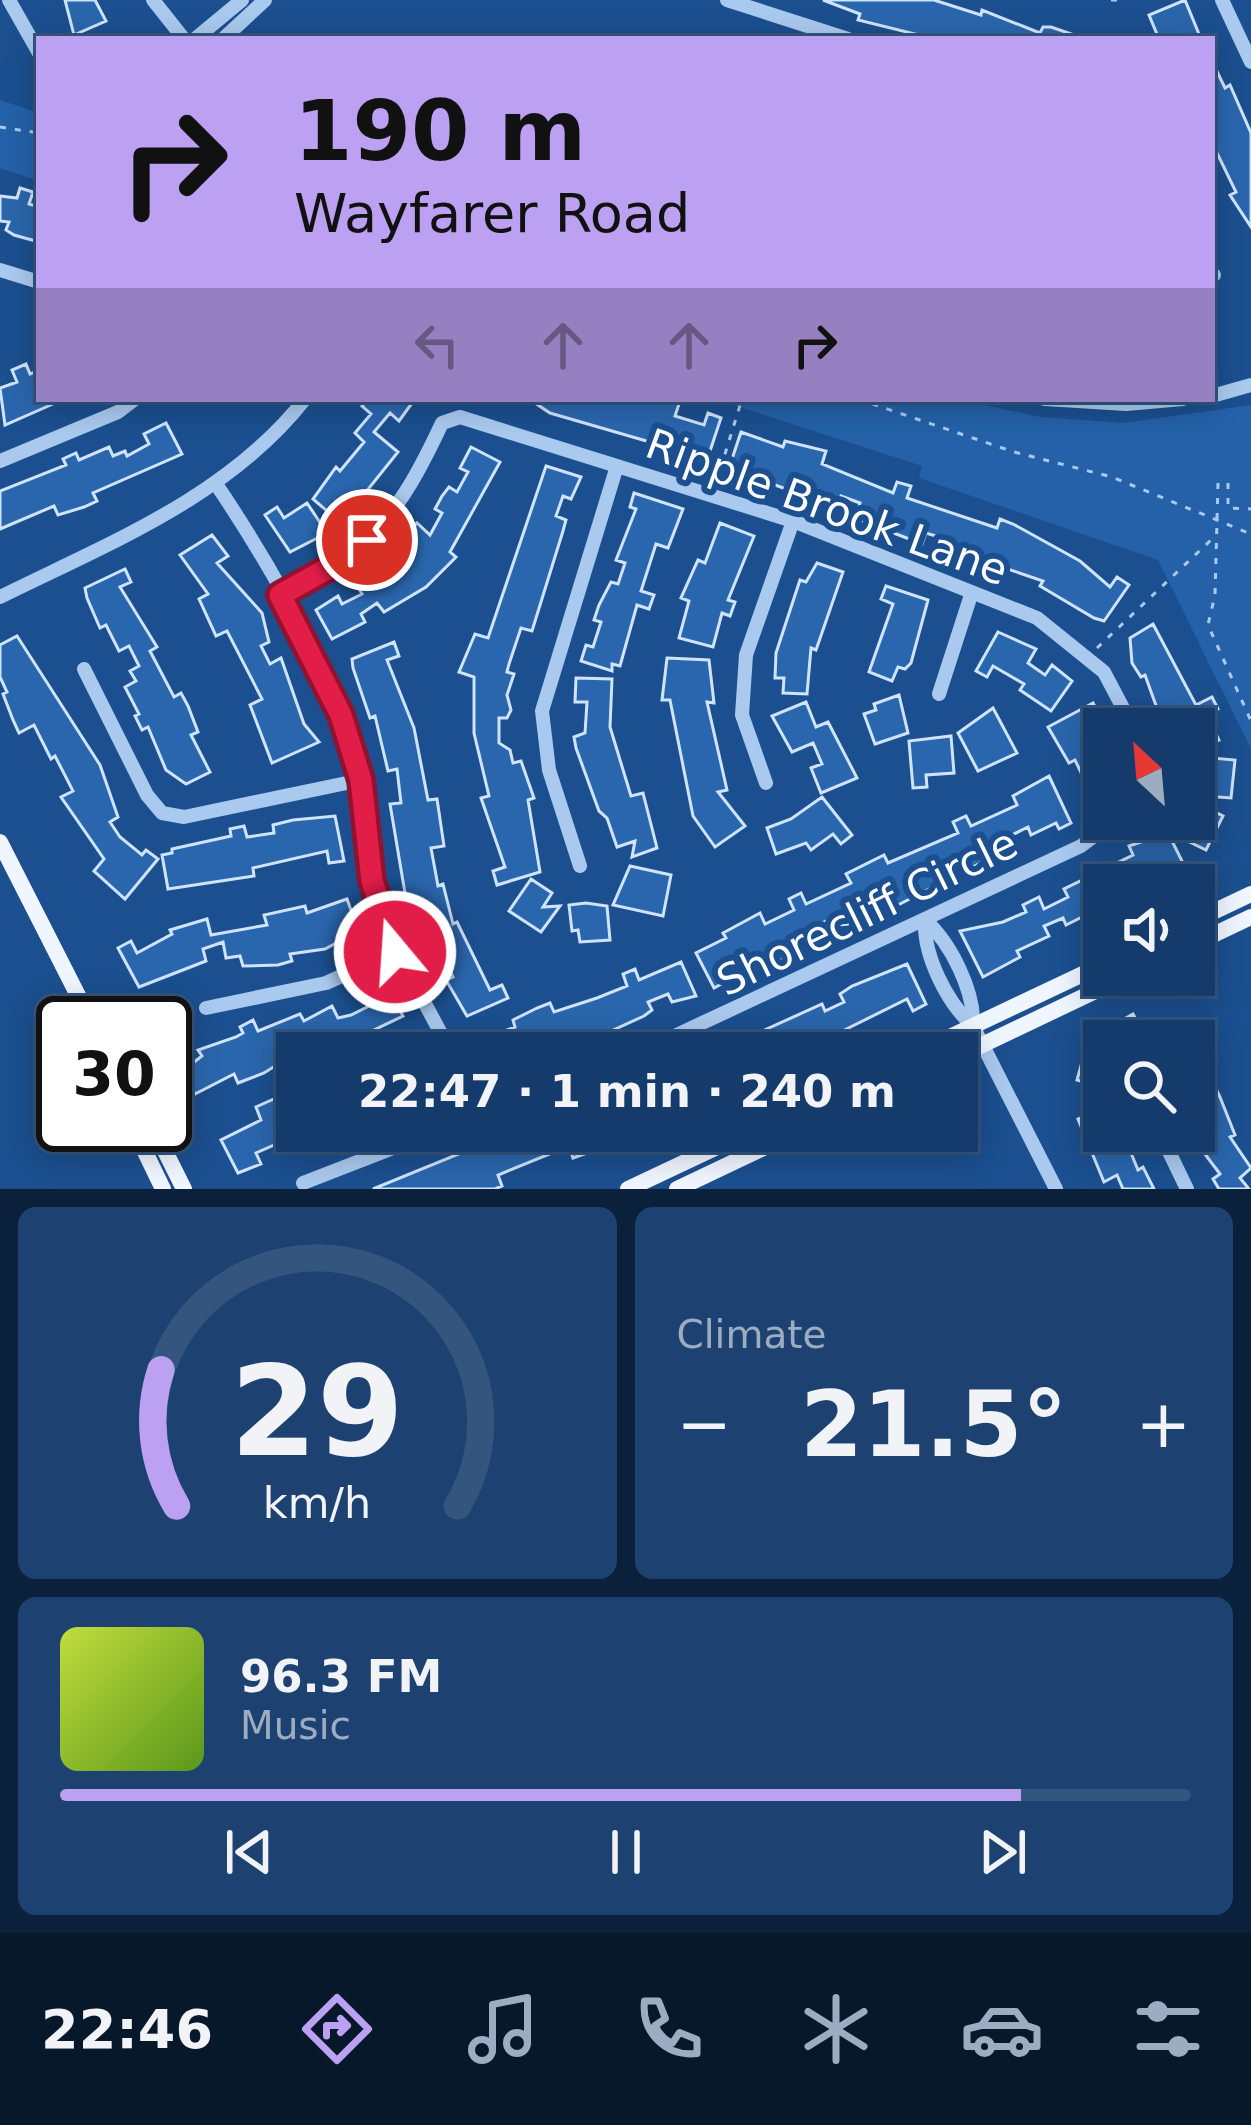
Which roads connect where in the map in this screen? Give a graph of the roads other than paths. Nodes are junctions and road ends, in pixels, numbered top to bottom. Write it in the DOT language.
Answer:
graph roads {
  1 [pos="10,0"];
  2 [pos="153,0"];
  3 [pos="242,0"];
  4 [pos="266,0"];
  5 [pos="727,0"];
  6 [pos="1222,0"];
  7 [pos="787,19"];
  8 [pos="182,36"];
  9 [pos="199,36"];
  10 [pos="226,36"];
  11 [pos="781,36"];
  12 [pos="839,36"];
  13 [pos="36,48"];
  14 [pos="1251,62"];
  15 [pos="0,270"];
  16 [pos="36,281"];
  17 [pos="1251,385"];
  18 [pos="1215,395"];
  19 [pos="131,402"];
  20 [pos="302,402"];
  21 [pos="1094,402"];
  22 [pos="1149,402"];
  23 [pos="0,461"];
  24 [pos="617,466"];
  25 [pos="216,484"];
  26 [pos="793,521"];
  27 [pos="280,595"];
  28 [pos="0,596"];
  29 [pos="971,596"];
  30 [pos="84,669"];
  31 [pos="939,694"];
  32 [pos="1123,708"];
  33 [pos="361,780"];
  34 [pos="766,783"];
  35 [pos="1089,840"];
  36 [pos="0,842"];
  37 [pos="580,866"];
  38 [pos="1251,894"];
  39 [pos="1215,911"];
  40 [pos="1251,917"];
  41 [pos="925,920"];
  42 [pos="1215,934"];
  43 [pos="395,952"];
  44 [pos="1083,974"];
  45 [pos="78,996"];
  46 [pos="1086,996"];
  47 [pos="206,1008"];
  48 [pos="973,1026"];
  49 [pos="439,1032"];
  50 [pos="683,1032"];
  51 [pos="960,1032"];
  52 [pos="983,1045"];
  53 [pos="978,1047"];
  54 [pos="146,1152"];
  55 [pos="166,1152"];
  56 [pos="383,1152"];
  57 [pos="706,1152"];
  58 [pos="754,1152"];
  59 [pos="1169,1152"];
  60 [pos="303,1183"];
  61 [pos="164,1189"];
  62 [pos="184,1189"];
  63 [pos="628,1189"];
  64 [pos="676,1189"];
  65 [pos="1056,1189"];
  66 [pos="1187,1189"];
  1 -- 13 [label="street"];
  2 -- 8 [label="street"];
  3 -- 9 [label="street"];
  4 -- 10 [label="street"];
  5 -- 7 [label="street"];
  6 -- 14 [label="street"];
  7 -- 11 [label="street"];
  7 -- 12 [label="street"];
  15 -- 16 [label="street"];
  17 -- 18 [label="street"];
  19 -- 23 [label="street"];
  20 -- 25 [label="street"];
  21 -- 22 [label="street"];
  24 -- 26 [label="street, Ripple Brook Lane"];
  24 -- 27 [label="street, Ripple Brook Lane"];
  24 -- 37 [label="street"];
  25 -- 27 [label="street"];
  25 -- 28 [label="street"];
  26 -- 29 [label="street, Ripple Brook Lane"];
  26 -- 34 [label="street"];
  27 -- 33 [label="street"];
  29 -- 31 [label="street"];
  29 -- 32 [label="street, Ripple Brook Lane"];
  30 -- 33 [label="street"];
  33 -- 43 [label="street"];
  35 -- 41 [label="street, Shorecliff Circle"];
  36 -- 45 [label="main road"];
  38 -- 39 [label="main road"];
  40 -- 42 [label="main road"];
  41 -- 48 [label="street"];
  41 -- 50 [label="street, Shorecliff Circle"];
  43 -- 47 [label="street"];
  43 -- 49 [label="street"];
  44 -- 48 [label="main road"];
  46 -- 52 [label="main road"];
  48 -- 51 [label="main road"];
  48 -- 52 [label="street"];
  52 -- 53 [label="main road"];
  52 -- 65 [label="street"];
  54 -- 61 [label="main road"];
  55 -- 62 [label="main road"];
  56 -- 60 [label="street"];
  57 -- 63 [label="main road"];
  58 -- 64 [label="main road"];
  59 -- 66 [label="street"];
}
